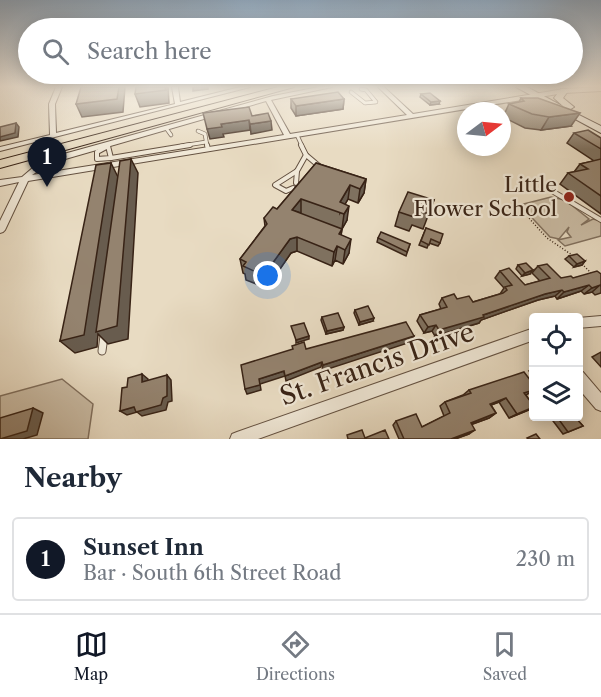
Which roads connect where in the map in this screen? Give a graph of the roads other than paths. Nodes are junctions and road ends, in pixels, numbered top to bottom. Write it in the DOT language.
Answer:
graph roads {
  1 [pos="52,107"];
  2 [pos="168,107"];
  3 [pos="205,107"];
  4 [pos="213,107"];
  5 [pos="226,107"];
  6 [pos="275,107"];
  7 [pos="403,107"];
  8 [pos="466,107"];
  9 [pos="560,107"];
  10 [pos="572,107"];
  11 [pos="412,116"];
  12 [pos="601,124"];
  13 [pos="166,128"];
  14 [pos="198,130"];
  15 [pos="601,130"];
  16 [pos="171,135"];
  17 [pos="297,135"];
  18 [pos="53,136"];
  19 [pos="288,136"];
  20 [pos="108,145"];
  21 [pos="207,145"];
  22 [pos="0,149"];
  23 [pos="0,155"];
  24 [pos="306,155"];
  25 [pos="111,158"];
  26 [pos="48,160"];
  27 [pos="0,164"];
  28 [pos="297,171"];
  29 [pos="326,171"];
  30 [pos="53,174"];
  31 [pos="24,179"];
  32 [pos="0,183"];
  33 [pos="296,183"];
  34 [pos="293,188"];
  35 [pos="552,190"];
  36 [pos="601,220"];
  37 [pos="0,230"];
  38 [pos="601,321"];
  39 [pos="583,323"];
  40 [pos="105,328"];
  41 [pos="529,336"];
  42 [pos="102,351"];
  43 [pos="583,382"];
  44 [pos="601,404"];
  45 [pos="237,439"];
  1 -- 18 [label="street"];
  2 -- 18 [label="street"];
  3 -- 23 [label="main road"];
  4 -- 27 [label="main road"];
  5 -- 13 [label="street"];
  6 -- 19 [label="street"];
  7 -- 11 [label="street"];
  8 -- 11 [label="street"];
  9 -- 15 [label="main road"];
  10 -- 12 [label="main road"];
  11 -- 17 [label="street"];
  13 -- 16 [label="lane"];
  13 -- 20 [label="street"];
  14 -- 21 [label="lane"];
  17 -- 19 [label="street"];
  17 -- 24 [label="lane"];
  18 -- 22 [label="street"];
  19 -- 21 [label="street"];
  20 -- 25 [label="lane"];
  20 -- 25 [label="lane"];
  20 -- 26 [label="street"];
  21 -- 25 [label="lane"];
  21 -- 30 [label="street"];
  24 -- 28 [label="lane"];
  24 -- 29 [label="lane"];
  26 -- 30 [label="street"];
  26 -- 31 [label="street"];
  28 -- 33 [label="lane"];
  28 -- 34 [label="lane"];
  30 -- 31 [label="street"];
  31 -- 32 [label="street"];
  31 -- 37 [label="street"];
  35 -- 36 [label="lane"];
  38 -- 39 [label="street"];
  40 -- 42 [label="lane"];
  41 -- 45 [label="street, St. Francis Drive"];
  43 -- 44 [label="street"];
}
